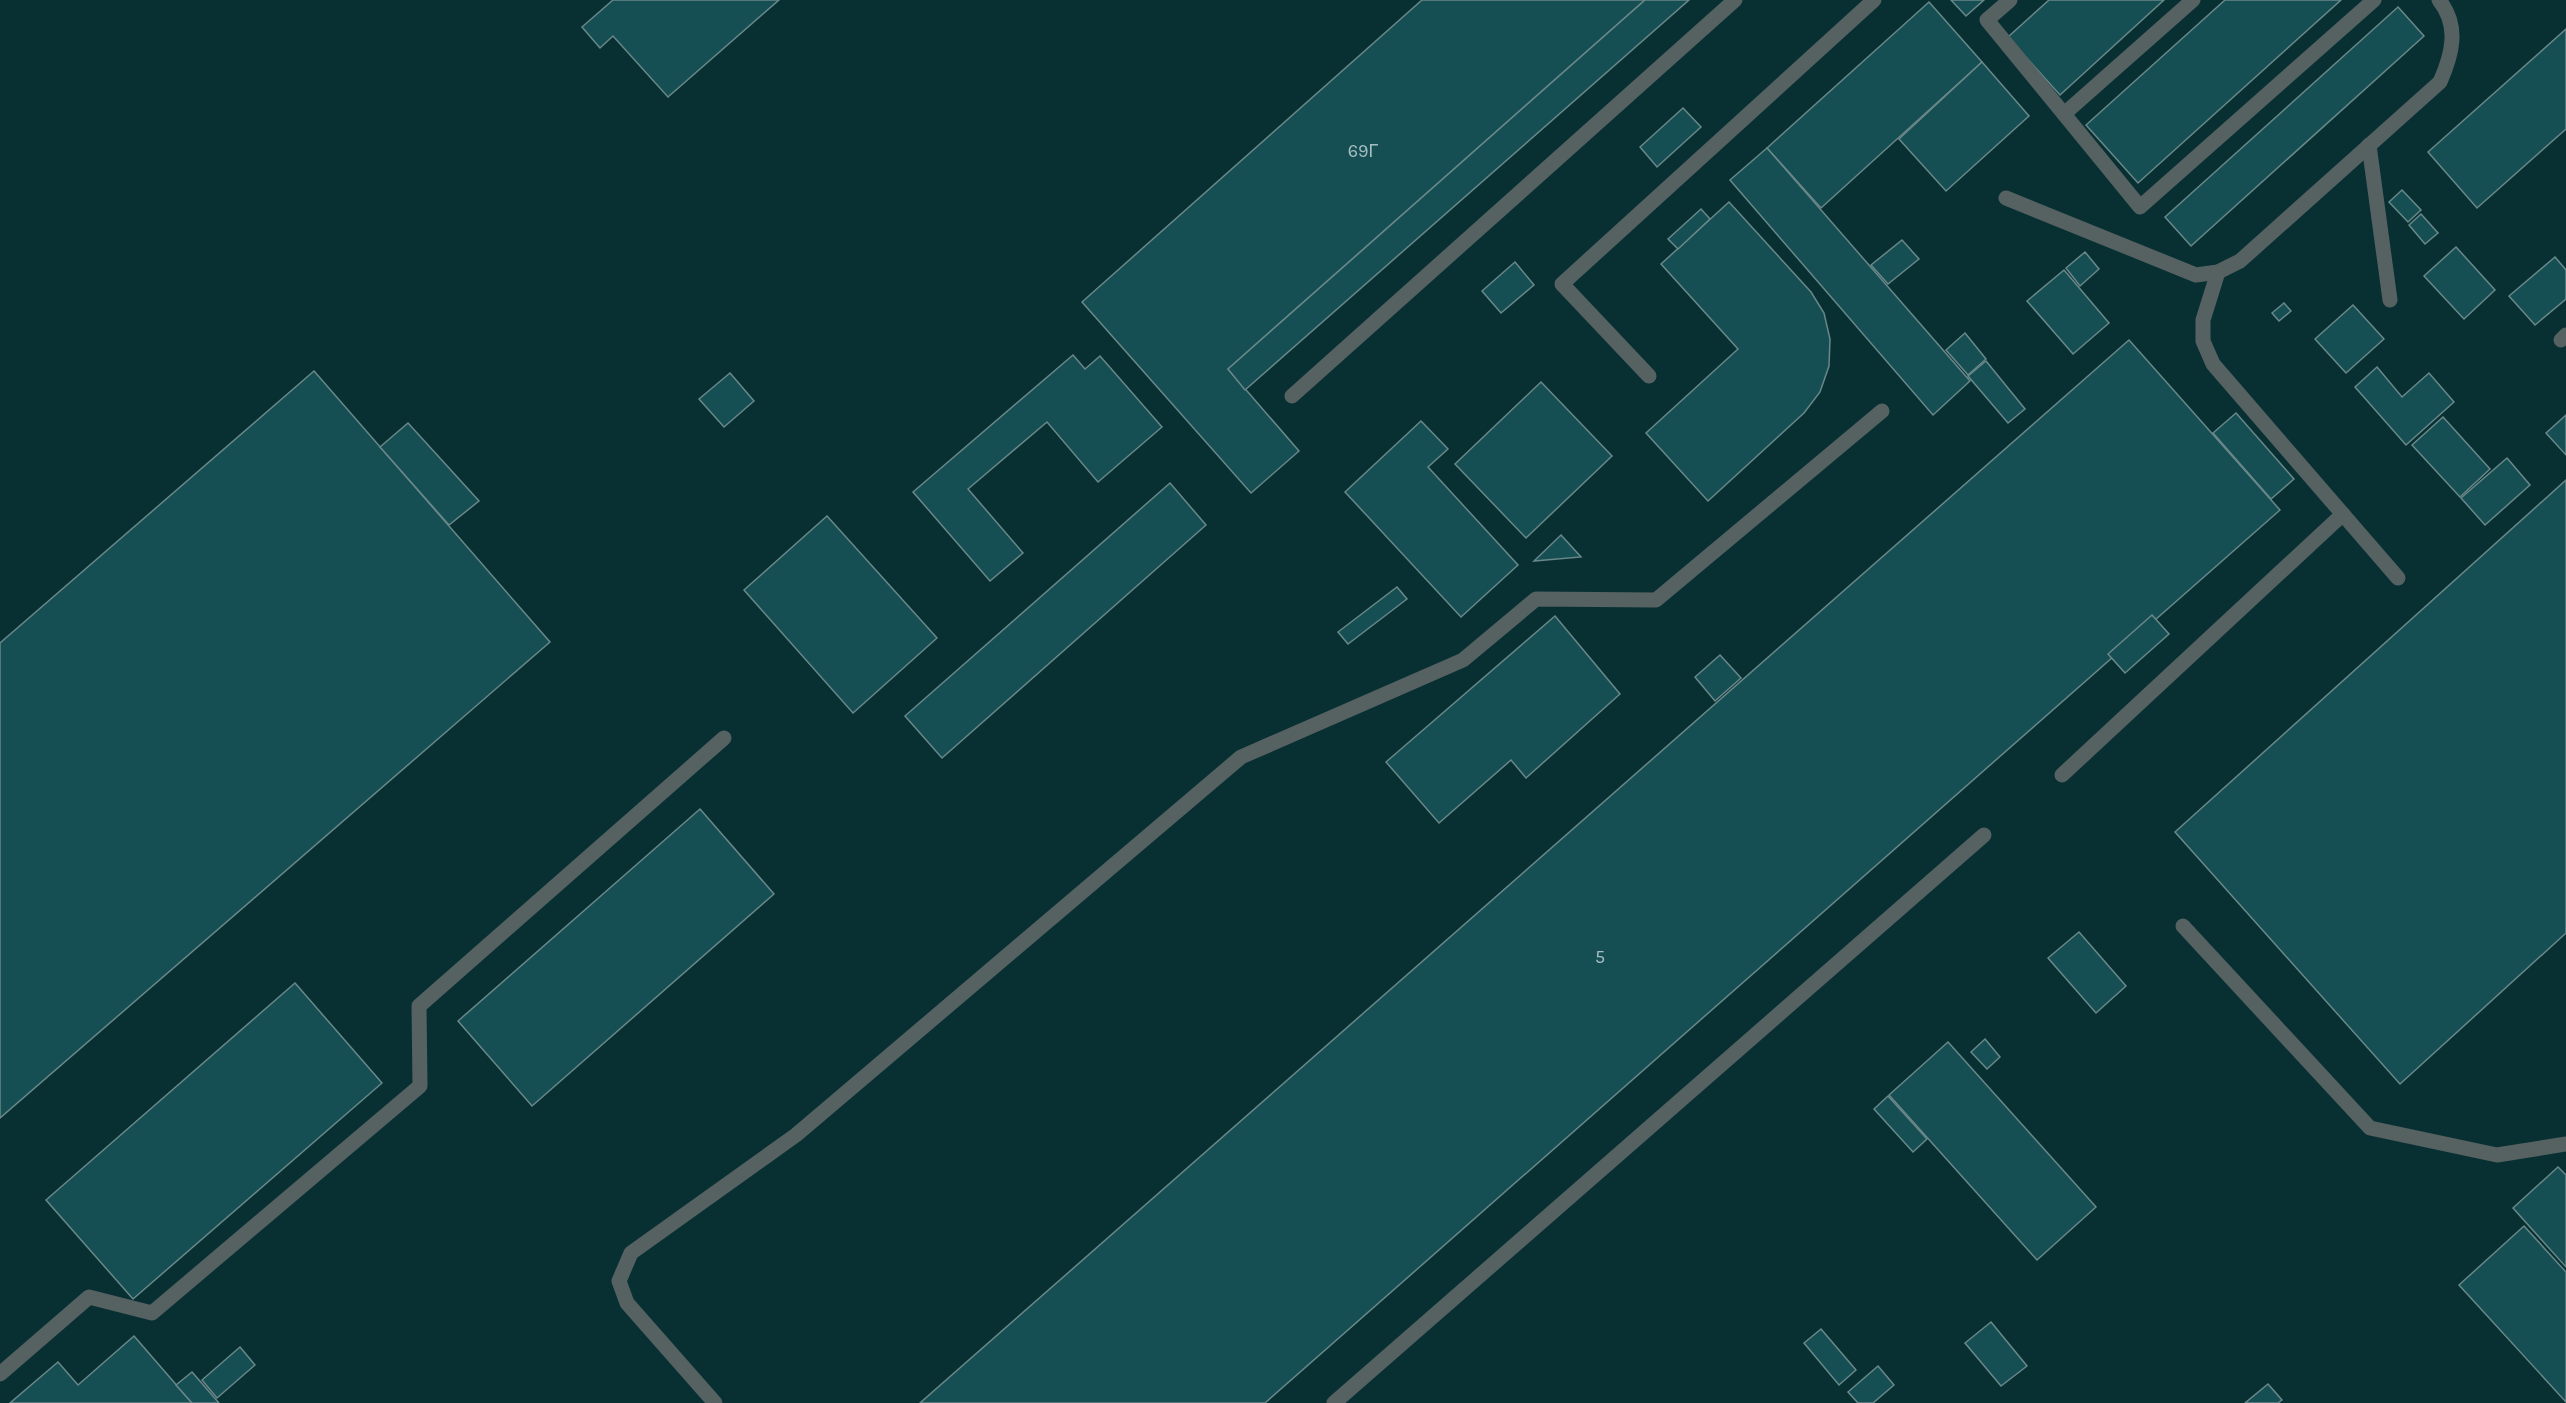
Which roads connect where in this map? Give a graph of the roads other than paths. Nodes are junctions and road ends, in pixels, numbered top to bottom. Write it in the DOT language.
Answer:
graph roads {
  1 [pos="1735,0"];
  2 [pos="1874,0"];
  3 [pos="2010,0"];
  4 [pos="2193,0"];
  5 [pos="2373,0"];
  6 [pos="2439,0"];
  7 [pos="2064,114"];
  8 [pos="2369,145"];
  9 [pos="2006,198"];
  10 [pos="2218,272"];
  11 [pos="2390,300"];
  12 [pos="1649,376"];
  13 [pos="1292,396"];
  14 [pos="1882,411"];
  15 [pos="2343,514"];
  16 [pos="2398,578"];
  17 [pos="724,738"];
  18 [pos="2062,775"];
  19 [pos="1984,835"];
  20 [pos="2183,926"];
  21 [pos="2566,1144"];
  22 [pos="0,1374"];
  23 [pos="715,1403"];
  24 [pos="1334,1403"];
  1 -- 13 [label="lane"];
  2 -- 12 [label="lane"];
  3 -- 7 [label="lane"];
  4 -- 7 [label="lane"];
  5 -- 7 [label="lane"];
  6 -- 8 [label="lane"];
  8 -- 10 [label="lane"];
  8 -- 11 [label="lane"];
  9 -- 10 [label="lane"];
  10 -- 15 [label="lane"];
  14 -- 23 [label="lane"];
  15 -- 16 [label="lane"];
  15 -- 18 [label="lane"];
  17 -- 22 [label="lane"];
  19 -- 24 [label="lane"];
  20 -- 21 [label="lane"];
}
